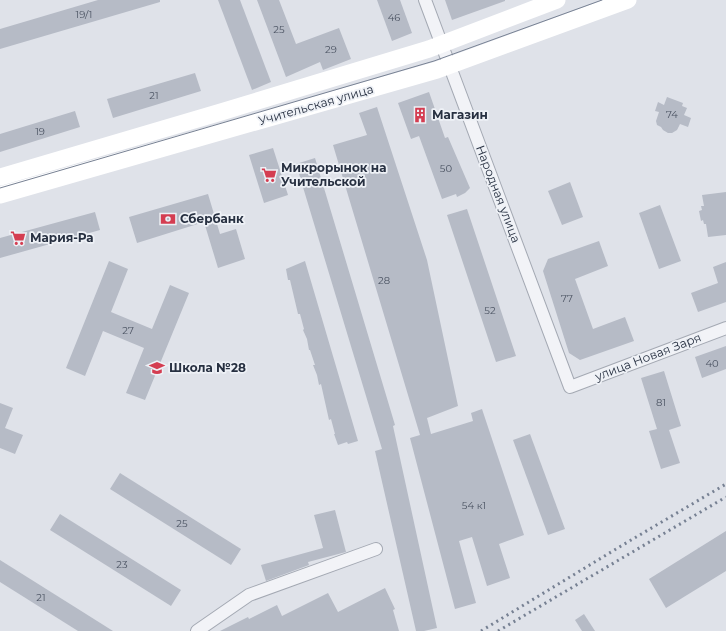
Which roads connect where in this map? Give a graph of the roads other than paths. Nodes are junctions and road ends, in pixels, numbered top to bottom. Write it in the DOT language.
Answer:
graph roads {
  1 [pos="425,0"];
  2 [pos="557,0"];
  3 [pos="628,0"];
  4 [pos="442,44"];
  5 [pos="450,66"];
  6 [pos="0,177"];
  7 [pos="0,195"];
  8 [pos="726,328"];
  9 [pos="570,387"];
  10 [pos="376,550"];
  11 [pos="198,631"];
  1 -- 4 [label="street, Народная улица"];
  2 -- 4 [label="main road, Учительская улица"];
  3 -- 5 [label="main road, Учительская улица"];
  4 -- 5 [label="street, Народная улица"];
  4 -- 6 [label="main road, Учительская улица"];
  5 -- 7 [label="main road, Учительская улица"];
  5 -- 9 [label="street, Народная улица"];
  8 -- 9 [label="street, улица Новая Заря"];
  10 -- 11 [label="street"];
}
